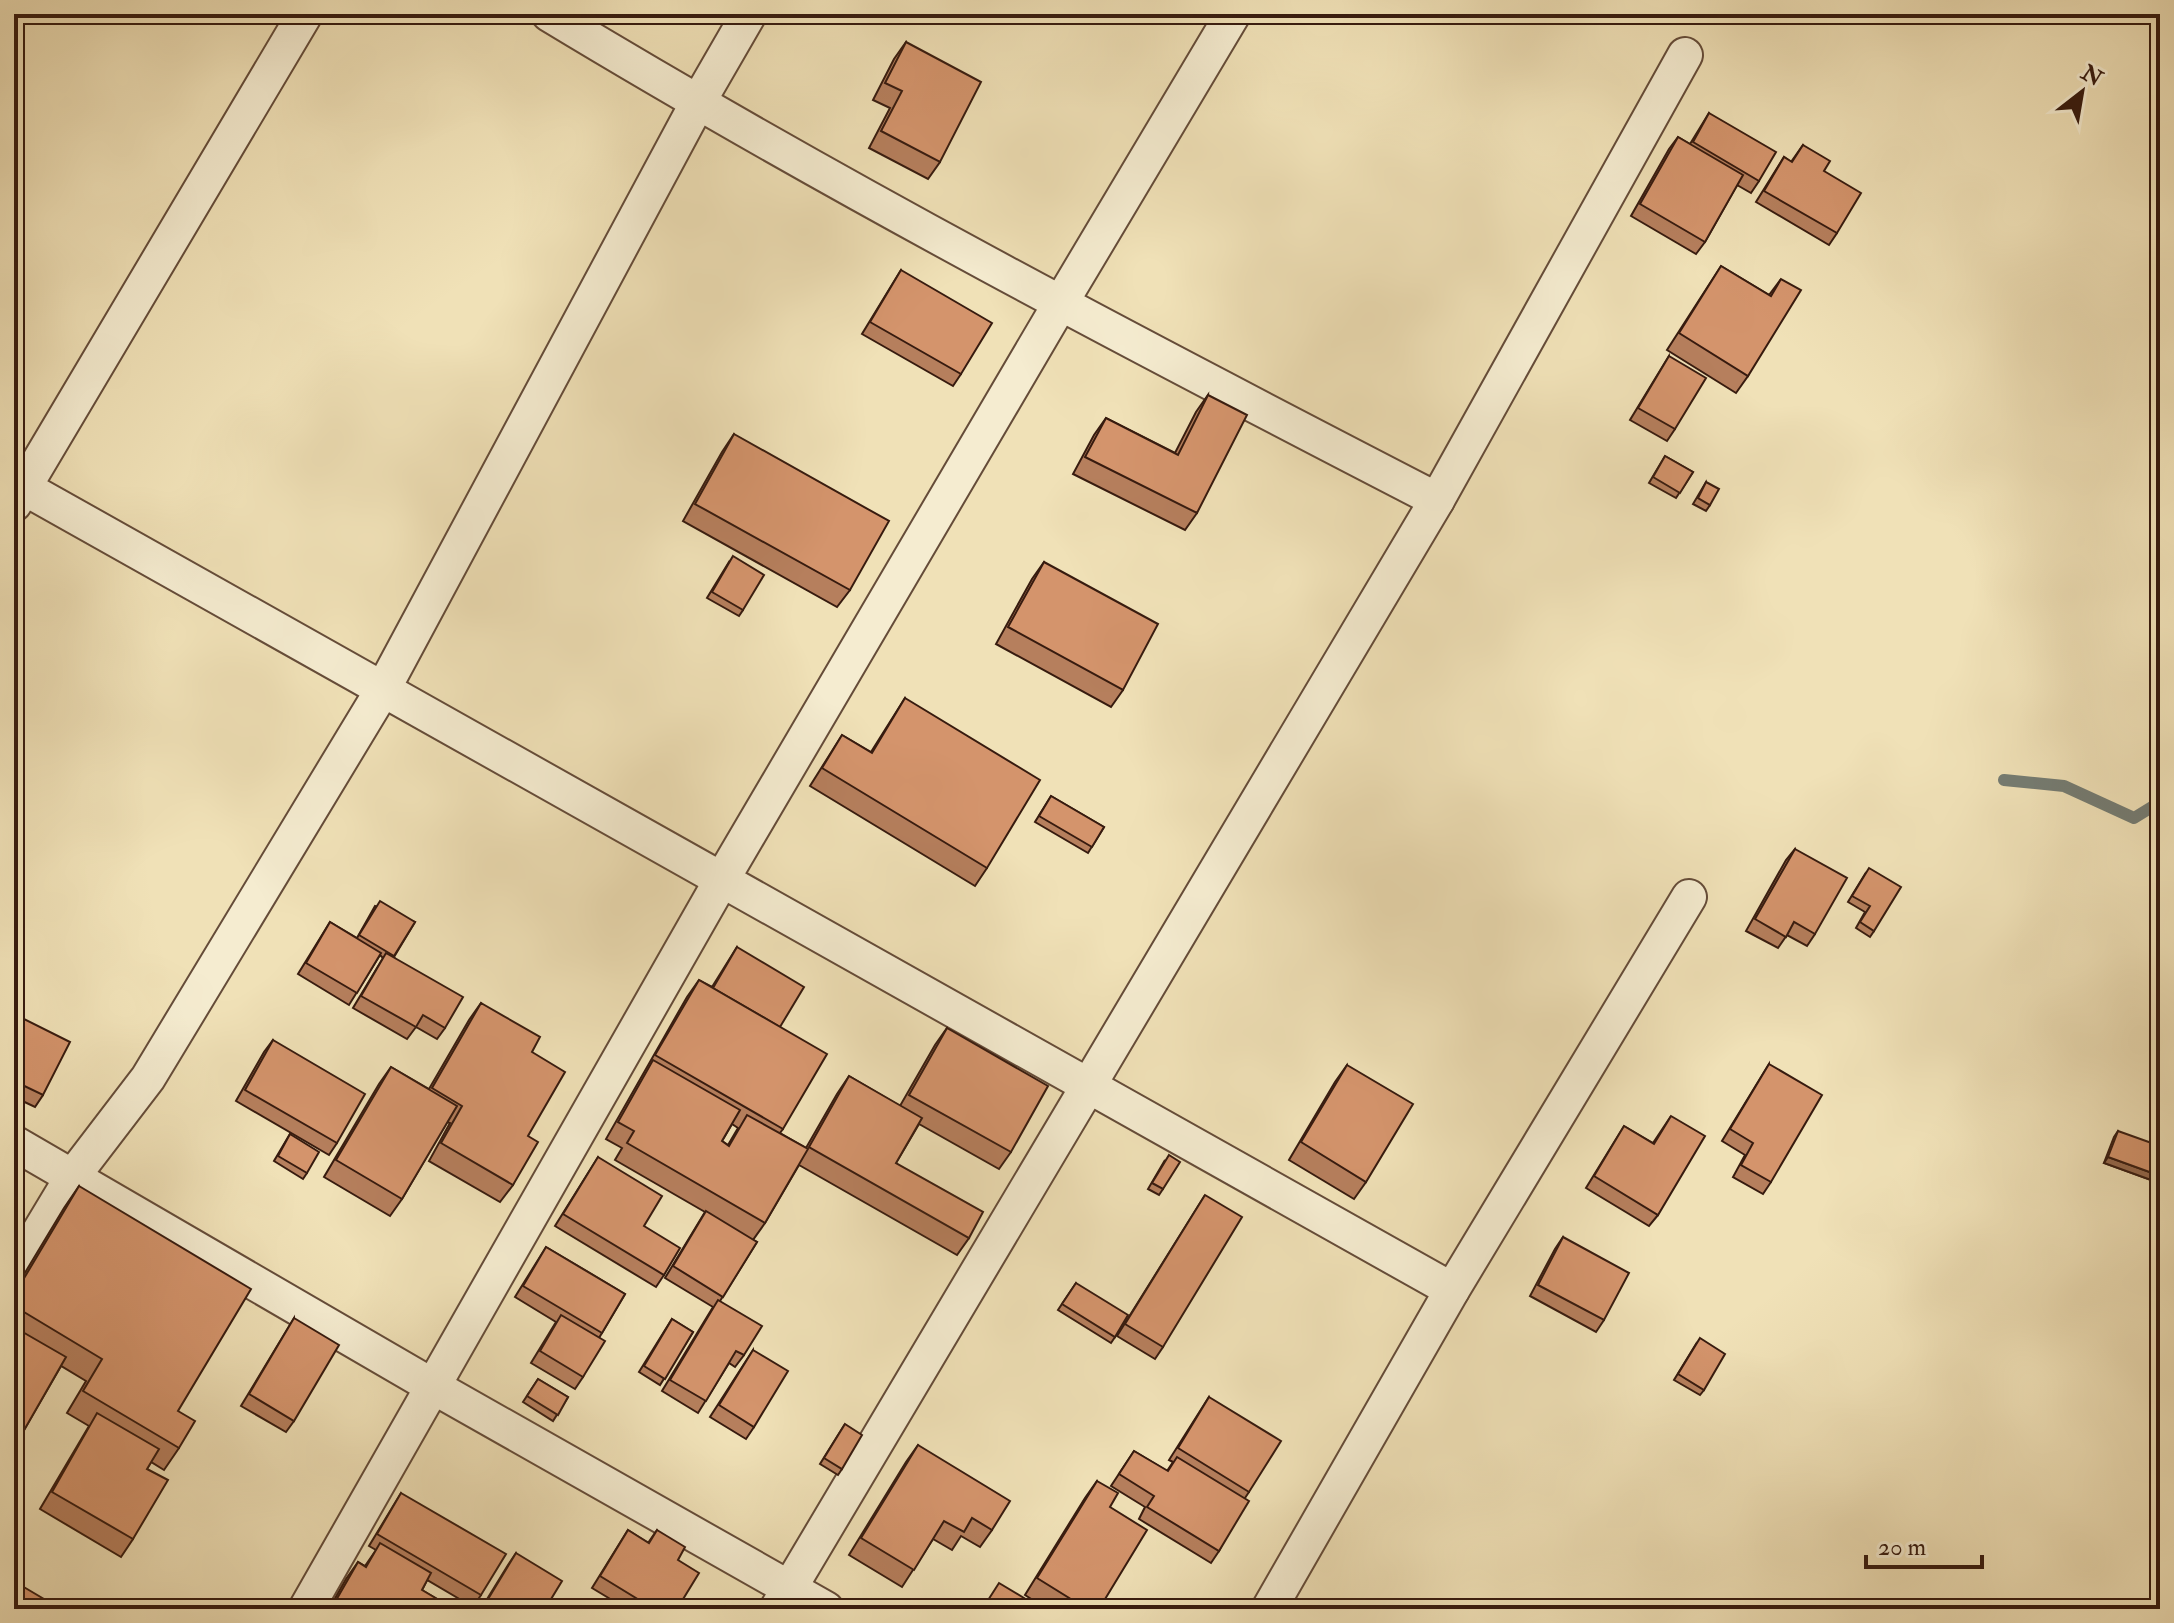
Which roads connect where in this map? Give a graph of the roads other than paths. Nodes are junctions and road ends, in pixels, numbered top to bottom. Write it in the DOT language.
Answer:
graph roads {
  1 [pos="305,14"];
  2 [pos="549,14"];
  3 [pos="749,14"];
  4 [pos="1233,14"];
  5 [pos="1685,55"];
  6 [pos="697,104"];
  7 [pos="1060,304"];
  8 [pos="17,491"];
  9 [pos="1437,500"];
  10 [pos="382,691"];
  11 [pos="721,881"];
  12 [pos="1689,897"];
  13 [pos="1089,1088"];
  14 [pos="14,1143"];
  15 [pos="73,1176"];
  16 [pos="14,1274"];
  17 [pos="1452,1290"];
  18 [pos="434,1387"];
  19 [pos="783,1599"];
  20 [pos="306,1609"];
  21 [pos="826,1609"];
  22 [pos="1269,1609"];
  1 -- 8 [label="street"];
  2 -- 6 [label="street"];
  3 -- 6 [label="street"];
  4 -- 7 [label="street"];
  5 -- 9 [label="street"];
  6 -- 7 [label="street"];
  6 -- 10 [label="street"];
  7 -- 9 [label="street"];
  7 -- 11 [label="street"];
  8 -- 10 [label="street"];
  9 -- 13 [label="street"];
  10 -- 11 [label="street"];
  10 -- 15 [label="street"];
  11 -- 13 [label="street"];
  11 -- 18 [label="street"];
  12 -- 17 [label="street"];
  13 -- 17 [label="street"];
  13 -- 19 [label="street"];
  14 -- 15 [label="street"];
  15 -- 16 [label="street"];
  15 -- 18 [label="street"];
  17 -- 22 [label="street"];
  18 -- 19 [label="street"];
  18 -- 20 [label="street"];
  19 -- 21 [label="street"];
}
